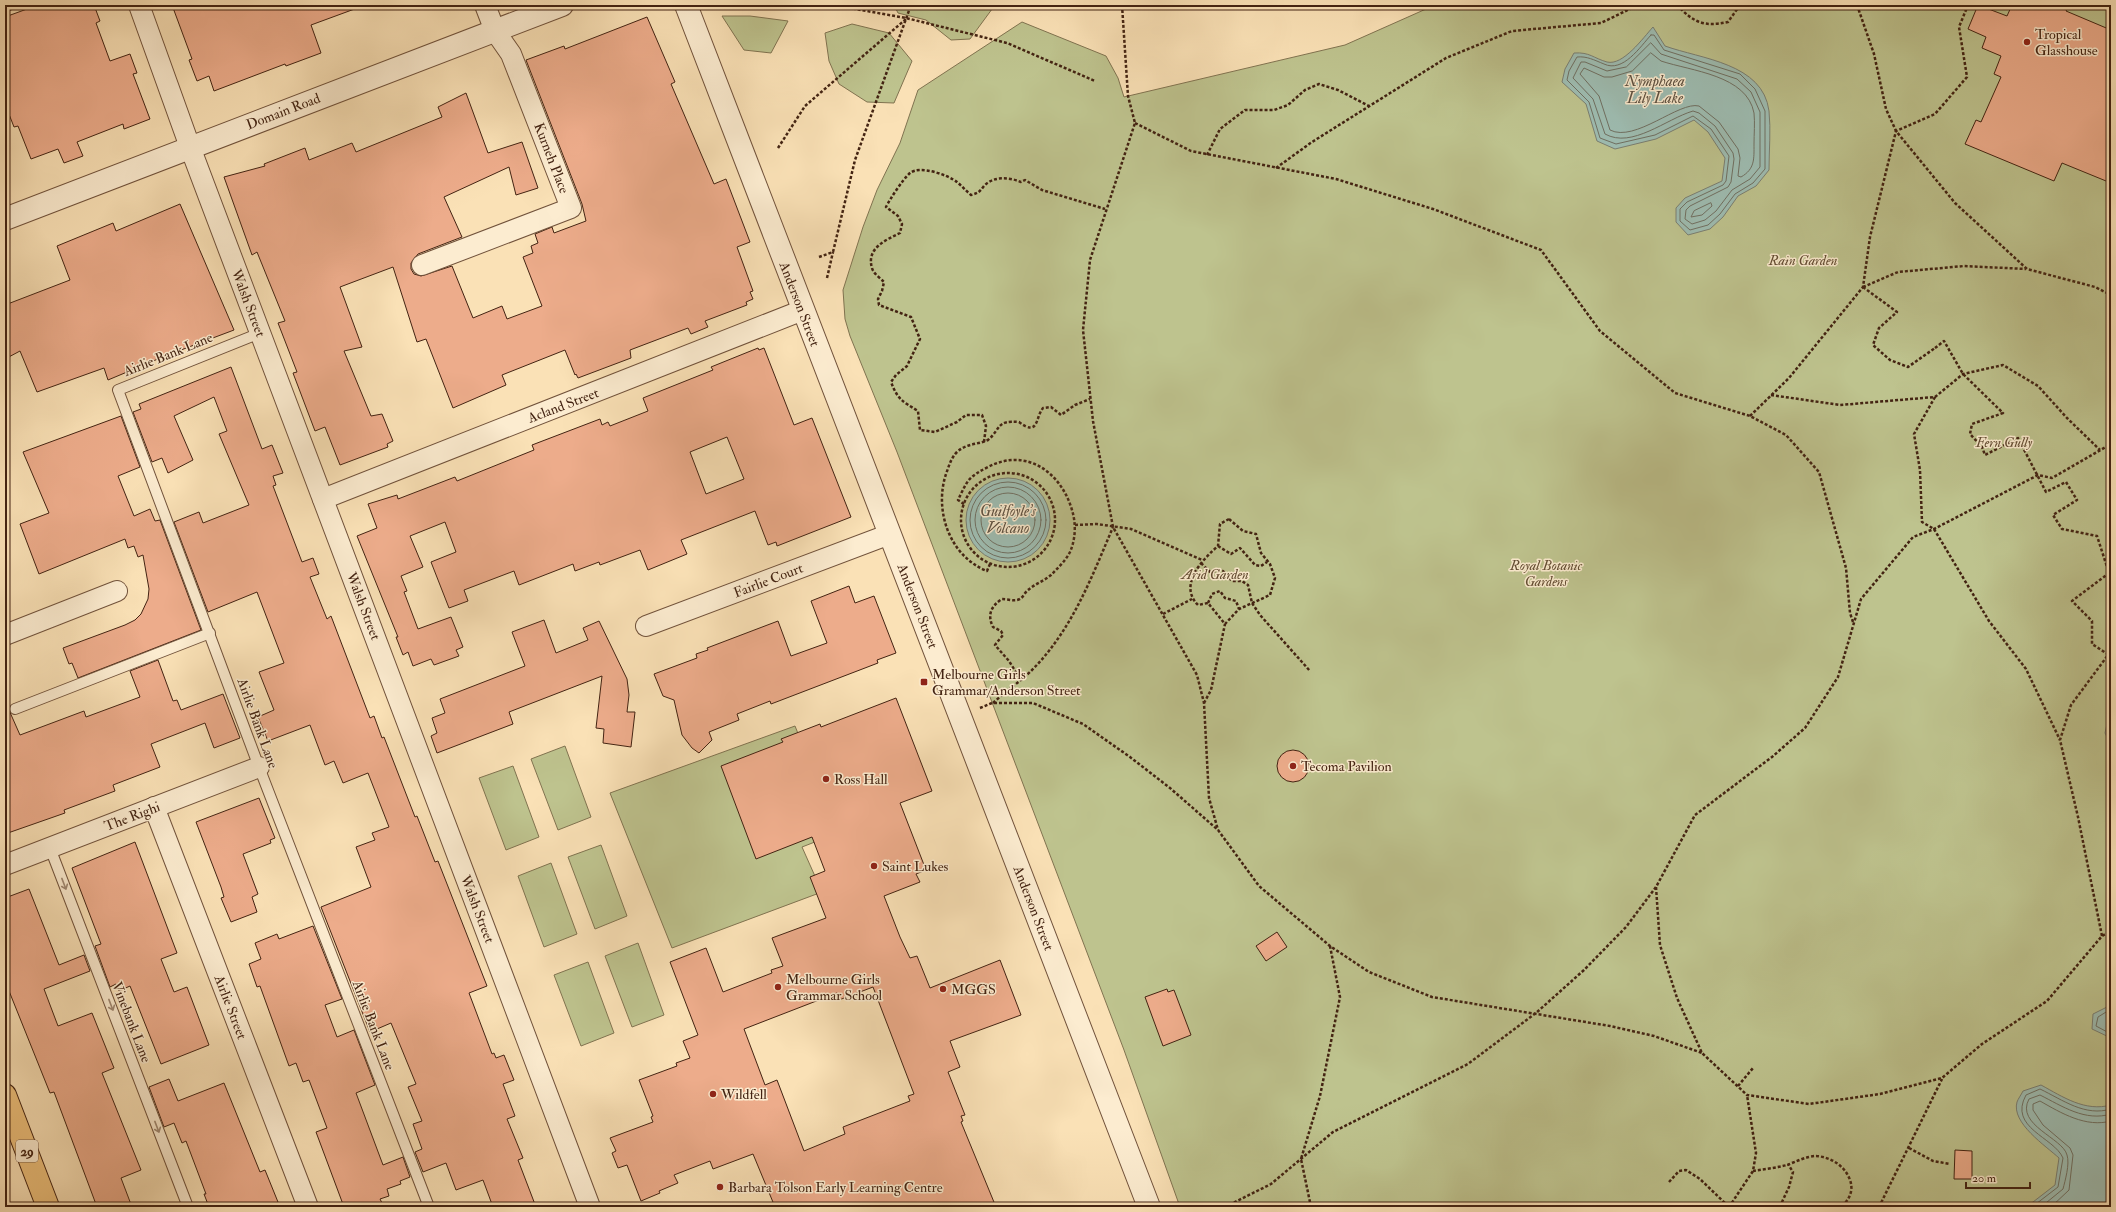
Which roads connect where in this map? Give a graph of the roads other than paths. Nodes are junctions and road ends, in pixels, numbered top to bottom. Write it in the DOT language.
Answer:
graph roads {
  1 [pos="9,5"];
  2 [pos="139,5"];
  3 [pos="485,5"];
  4 [pos="562,5"];
  5 [pos="686,5"];
  6 [pos="5,6"];
  7 [pos="494,31"];
  8 [pos="190,147"];
  9 [pos="5,219"];
  10 [pos="422,265"];
  11 [pos="803,310"];
  12 [pos="260,333"];
  13 [pos="323,499"];
  14 [pos="890,534"];
  15 [pos="117,591"];
  16 [pos="646,626"];
  17 [pos="210,633"];
  18 [pos="5,635"];
  19 [pos="15,709"];
  20 [pos="259,767"];
  21 [pos="154,807"];
  22 [pos="50,848"];
  23 [pos="5,865"];
  24 [pos="5,1095"];
  25 [pos="48,1207"];
  26 [pos="188,1207"];
  27 [pos="308,1207"];
  28 [pos="429,1207"];
  29 [pos="590,1207"];
  30 [pos="1149,1207"];
  1 -- 6 [label="lane"];
  2 -- 8 [label="street, Walsh Street"];
  3 -- 7 [label="street"];
  4 -- 7 [label="street, Domain Road"];
  5 -- 11 [label="street, Anderson Street"];
  7 -- 8 [label="street, Domain Road"];
  7 -- 10 [label="street, Kurneh Place"];
  8 -- 9 [label="street, Domain Road"];
  8 -- 12 [label="street, Walsh Street"];
  11 -- 13 [label="street, Acland Street"];
  11 -- 14 [label="street, Anderson Street"];
  12 -- 13 [label="street, Walsh Street"];
  12 -- 17 [label="lane, Airlie Bank Lane"];
  13 -- 29 [label="street, Walsh Street"];
  14 -- 16 [label="street, Fairlie Court"];
  14 -- 30 [label="street, Anderson Street"];
  15 -- 18 [label="street"];
  17 -- 19 [label="lane"];
  17 -- 20 [label="lane, Airlie Bank Lane"];
  20 -- 21 [label="street, The Righi"];
  20 -- 28 [label="lane, Airlie Bank Lane"];
  21 -- 22 [label="street, The Righi"];
  21 -- 27 [label="street, Airlie Street"];
  22 -- 23 [label="street, The Righi"];
  22 -- 26 [label="lane, Vinebank Lane, one-way"];
  24 -- 25 [label="highway, 29"];
}
